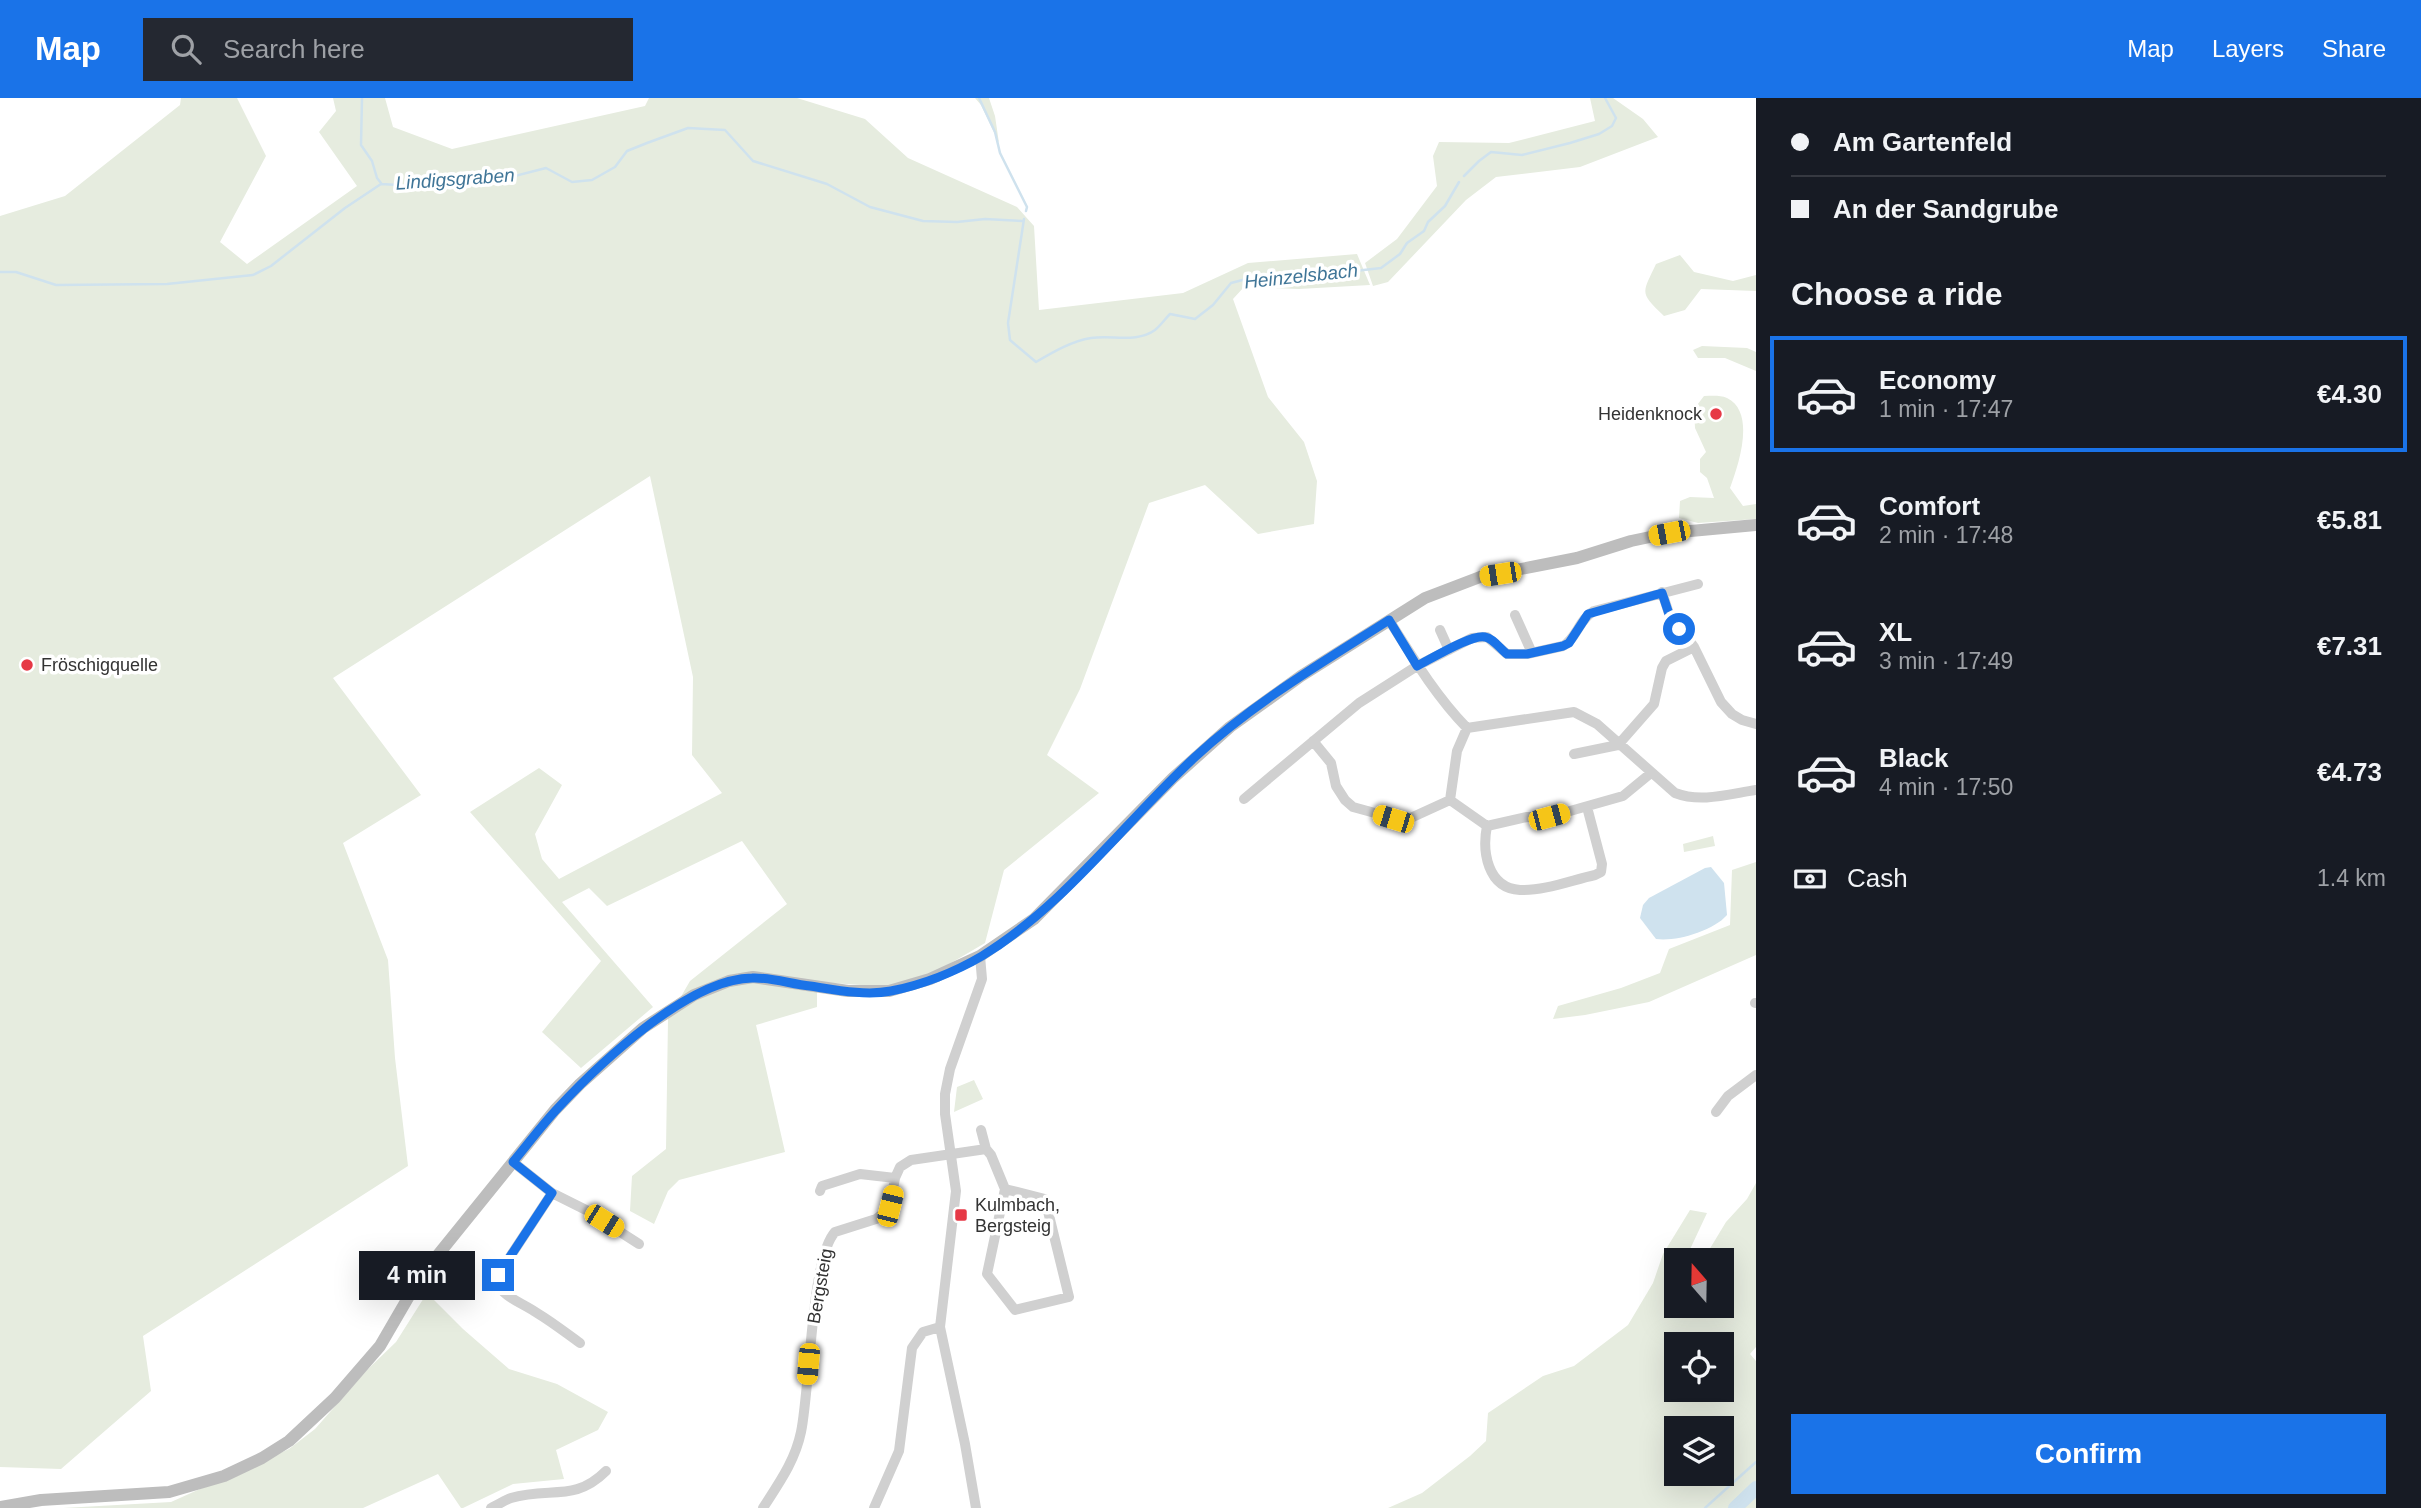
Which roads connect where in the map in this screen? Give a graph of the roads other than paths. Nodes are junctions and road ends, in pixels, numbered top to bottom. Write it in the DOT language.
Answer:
graph roads {
  1 [pos="1756,525"];
  2 [pos="1698,584"];
  3 [pos="1662,593"];
  4 [pos="1515,615"];
  5 [pos="1389,620"];
  6 [pos="1440,629"];
  7 [pos="1693,647"];
  8 [pos="1449,650"];
  9 [pos="1532,653"];
  10 [pos="1417,666"];
  11 [pos="1756,724"];
  12 [pos="1468,728"];
  13 [pos="1313,741"];
  14 [pos="1618,744"];
  15 [pos="1574,754"];
  16 [pos="1651,773"];
  17 [pos="1756,790"];
  18 [pos="1244,799"];
  19 [pos="1450,800"];
  20 [pos="1587,807"];
  21 [pos="1487,826"];
  22 [pos="980,956"];
  23 [pos="1756,1075"];
  24 [pos="1716,1112"];
  25 [pos="981,1130"];
  26 [pos="986,1149"];
  27 [pos="952,1154"];
  28 [pos="513,1162"];
  29 [pos="895,1178"];
  30 [pos="1005,1189"];
  31 [pos="820,1191"];
  32 [pos="552,1193"];
  33 [pos="639,1244"];
  34 [pos="940,1327"];
  35 [pos="580,1343"];
  36 [pos="606,1471"];
  37 [pos="570,1492"];
  38 [pos="589,1492"];
  39 [pos="0,1507"];
  40 [pos="491,1508"];
  41 [pos="763,1508"];
  42 [pos="874,1508"];
  43 [pos="976,1508"];
  1 -- 5 [label="street"];
  2 -- 3 [label="street"];
  3 -- 7 [label="street"];
  3 -- 9 [label="street"];
  4 -- 9 [label="street"];
  5 -- 10 [label="street"];
  5 -- 22 [label="street"];
  6 -- 8 [label="street"];
  7 -- 11 [label="street"];
  7 -- 14 [label="street"];
  8 -- 9 [label="street"];
  8 -- 10 [label="street"];
  10 -- 12 [label="street"];
  10 -- 13 [label="street"];
  12 -- 14 [label="street"];
  12 -- 19 [label="street"];
  13 -- 18 [label="street"];
  13 -- 19 [label="street"];
  14 -- 15 [label="street"];
  14 -- 16 [label="street"];
  16 -- 17 [label="street"];
  16 -- 20 [label="street"];
  19 -- 21 [label="street"];
  20 -- 21 [label="street"];
  20 -- 21 [label="street"];
  22 -- 27 [label="street"];
  22 -- 28 [label="street"];
  23 -- 24 [label="street"];
  25 -- 26 [label="street"];
  26 -- 27 [label="street"];
  26 -- 30 [label="street"];
  27 -- 29 [label="street"];
  27 -- 34 [label="street"];
  28 -- 32 [label="street"];
  28 -- 39 [label="street"];
  29 -- 31 [label="street"];
  29 -- 41 [label="street, Bergsteig"];
  30 -- 30 [label="street"];
  32 -- 33 [label="street"];
  32 -- 35 [label="street"];
  34 -- 42 [label="street"];
  34 -- 43 [label="street"];
  36 -- 37 [label="street"];
  37 -- 38 [label="street"];
  37 -- 40 [label="street"];
}
